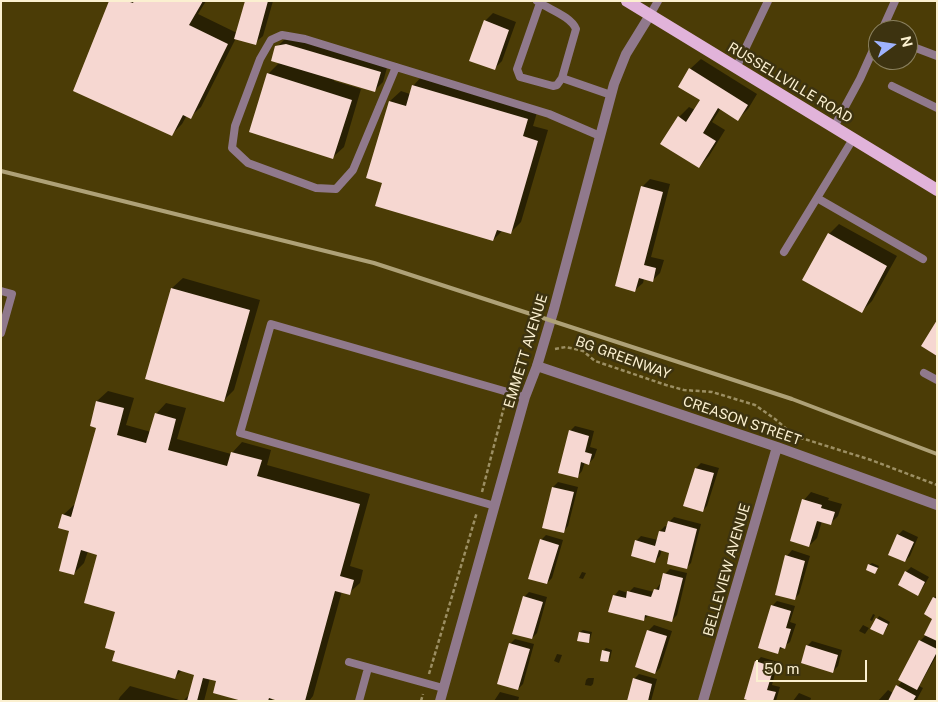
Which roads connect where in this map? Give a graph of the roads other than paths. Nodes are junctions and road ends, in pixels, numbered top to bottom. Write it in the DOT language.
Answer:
graph roads {
  1 [pos="627,1"];
  2 [pos="658,1"];
  3 [pos="768,1"];
  4 [pos="895,1"];
  5 [pos="539,2"];
  6 [pos="650,15"];
  7 [pos="886,20"];
  8 [pos="918,49"];
  9 [pos="937,56"];
  10 [pos="868,61"];
  11 [pos="396,66"];
  12 [pos="736,68"];
  13 [pos="562,78"];
  14 [pos="892,86"];
  15 [pos="611,95"];
  16 [pos="937,108"];
  17 [pos="834,127"];
  18 [pos="600,136"];
  19 [pos="853,139"];
  20 [pos="937,190"];
  21 [pos="817,198"];
  22 [pos="784,252"];
  23 [pos="923,259"];
  24 [pos="1,291"];
  25 [pos="1,333"];
  26 [pos="537,366"];
  27 [pos="924,373"];
  28 [pos="937,380"];
  29 [pos="525,397"];
  30 [pos="777,447"];
  31 [pos="937,505"];
  32 [pos="496,506"];
  33 [pos="349,662"];
  34 [pos="368,668"];
  35 [pos="443,688"];
  36 [pos="359,701"];
  37 [pos="440,701"];
  38 [pos="703,701"];
  1 -- 6 [label="main road, RUSSELLVILLE ROAD"];
  2 -- 6 [label="lane"];
  3 -- 12 [label="lane"];
  4 -- 7 [label="lane"];
  5 -- 13 [label="lane"];
  5 -- 13 [label="lane"];
  6 -- 12 [label="main road, RUSSELLVILLE ROAD"];
  6 -- 15 [label="street, EMMETT AVENUE"];
  8 -- 9 [label="lane"];
  10 -- 17 [label="lane"];
  11 -- 11 [label="lane"];
  11 -- 18 [label="lane"];
  12 -- 17 [label="main road, RUSSELLVILLE ROAD"];
  13 -- 15 [label="lane"];
  14 -- 16 [label="lane"];
  15 -- 18 [label="street, EMMETT AVENUE"];
  17 -- 19 [label="main road, RUSSELLVILLE ROAD"];
  18 -- 26 [label="street, EMMETT AVENUE"];
  19 -- 20 [label="main road, RUSSELLVILLE ROAD"];
  19 -- 21 [label="lane"];
  21 -- 22 [label="lane"];
  21 -- 23 [label="lane"];
  24 -- 25 [label="lane"];
  26 -- 29 [label="street, EMMETT AVENUE"];
  26 -- 30 [label="street, CREASON STREET"];
  27 -- 28 [label="lane"];
  29 -- 32 [label="street, EMMETT AVENUE"];
  29 -- 32 [label="lane"];
  30 -- 31 [label="street, CREASON STREET"];
  30 -- 38 [label="street, BELLEVIEW AVENUE"];
  32 -- 35 [label="street, EMMETT AVENUE"];
  33 -- 34 [label="lane"];
  34 -- 35 [label="lane"];
  34 -- 36 [label="lane"];
  35 -- 37 [label="street, EMMETT AVENUE"];
}
